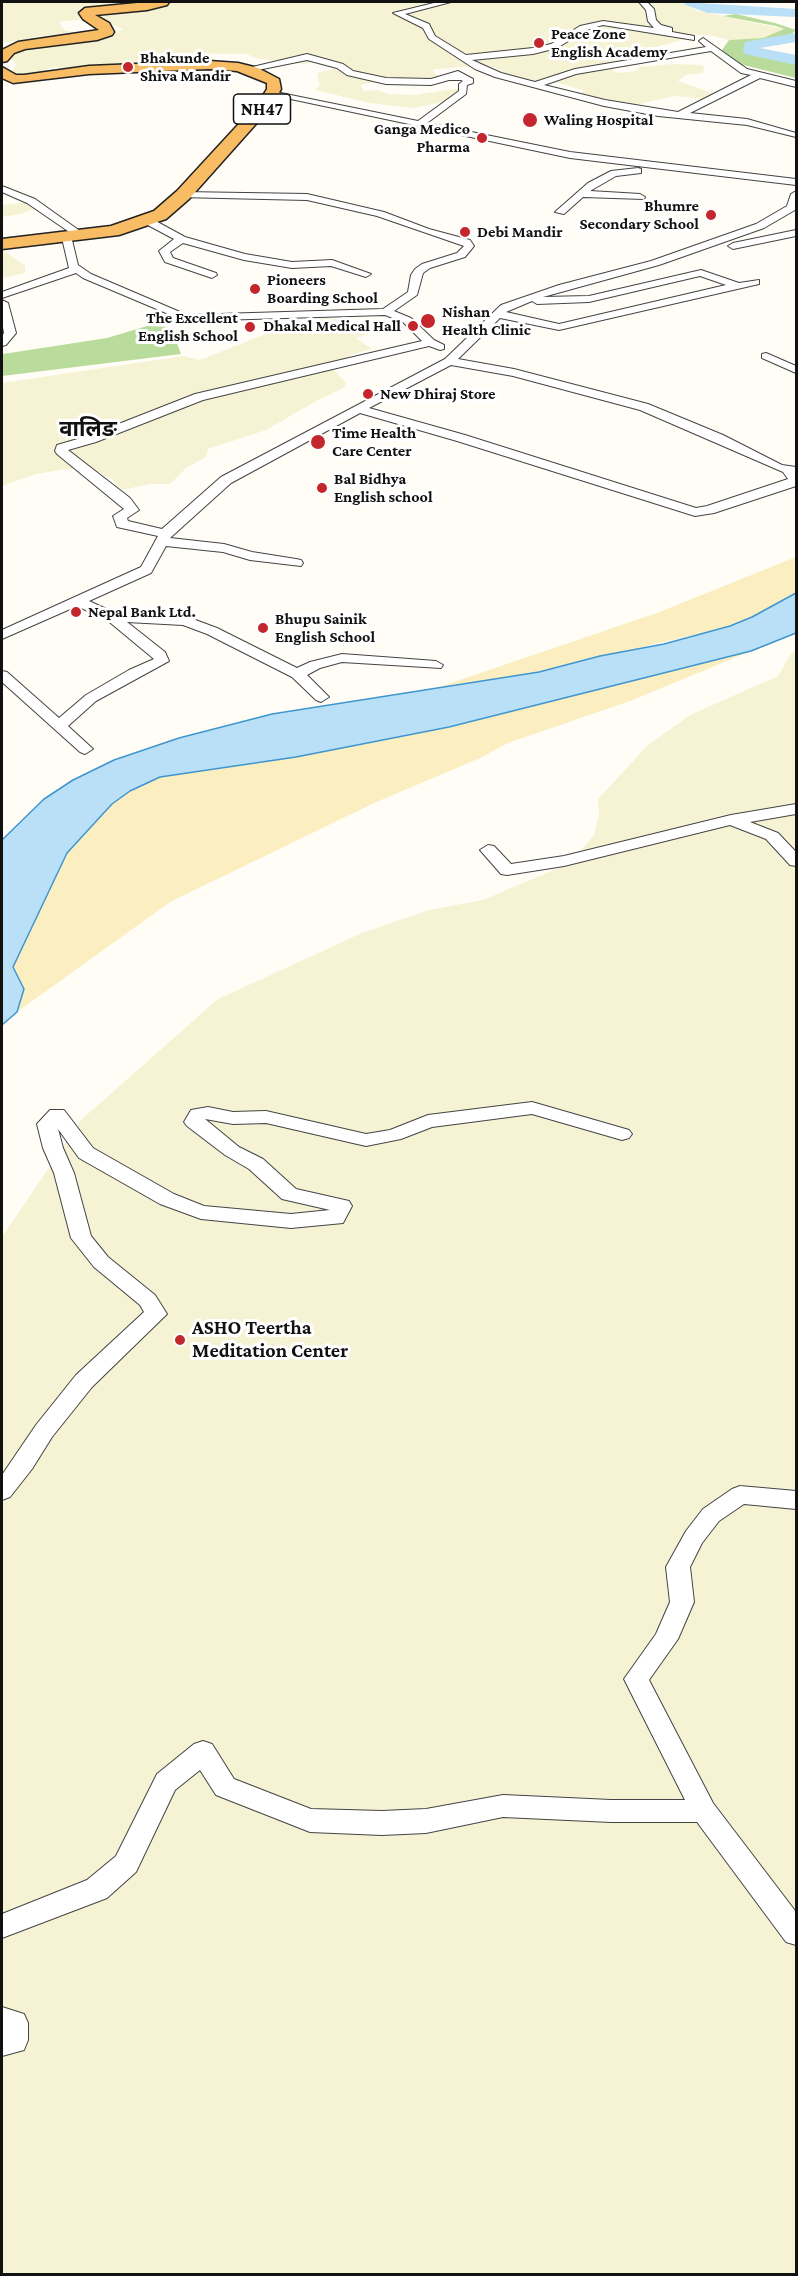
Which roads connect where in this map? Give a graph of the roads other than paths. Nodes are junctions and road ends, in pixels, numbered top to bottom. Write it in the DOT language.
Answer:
graph roads {
  1 [pos="162,2"];
  2 [pos="447,2"];
  3 [pos="643,2"];
  4 [pos="432,37"];
  5 [pos="691,38"];
  6 [pos="714,48"];
  7 [pos="439,54"];
  8 [pos="2,58"];
  9 [pos="464,58"];
  10 [pos="248,69"];
  11 [pos="455,69"];
  12 [pos="2,72"];
  13 [pos="760,74"];
  14 [pos="462,77"];
  15 [pos="796,84"];
  16 [pos="531,85"];
  17 [pos="271,94"];
  18 [pos="680,115"];
  19 [pos="420,124"];
  20 [pos="796,137"];
  21 [pos="654,165"];
  22 [pos="796,182"];
  23 [pos="2,189"];
  24 [pos="582,194"];
  25 [pos="796,194"];
  26 [pos="183,195"];
  27 [pos="640,197"];
  28 [pos="560,212"];
  29 [pos="148,220"];
  30 [pos="796,233"];
  31 [pos="75,237"];
  32 [pos="181,239"];
  33 [pos="2,244"];
  34 [pos="694,248"];
  35 [pos="77,269"];
  36 [pos="366,274"];
  37 [pos="212,275"];
  38 [pos="755,282"];
  39 [pos="738,286"];
  40 [pos="2,295"];
  41 [pos="515,302"];
  42 [pos="2,303"];
  43 [pos="386,312"];
  44 [pos="497,314"];
  45 [pos="430,342"];
  46 [pos="2,343"];
  47 [pos="766,356"];
  48 [pos="452,358"];
  49 [pos="796,370"];
  50 [pos="358,409"];
  51 [pos="792,471"];
  52 [pos="164,538"];
  53 [pos="296,563"];
  54 [pos="77,601"];
  55 [pos="112,617"];
  56 [pos="2,635"];
  57 [pos="436,665"];
  58 [pos="297,674"];
  59 [pos="2,675"];
  60 [pos="321,697"];
  61 [pos="59,726"];
  62 [pos="85,749"];
  63 [pos="796,809"];
  64 [pos="731,820"];
  65 [pos="488,850"];
  66 [pos="796,861"];
  67 [pos="622,1134"];
  68 [pos="2,1491"];
  69 [pos="796,1500"];
  70 [pos="704,1811"];
  71 [pos="2,1926"];
  72 [pos="796,1933"];
  73 [pos="2,2020"];
  74 [pos="2,2042"];
  1 -- 8 [label="highway"];
  2 -- 4 [label="street"];
  3 -- 5 [label="street"];
  4 -- 7 [label="street"];
  4 -- 9 [label="street"];
  5 -- 6 [label="street"];
  5 -- 9 [label="street"];
  6 -- 13 [label="street"];
  6 -- 16 [label="street"];
  9 -- 16 [label="street"];
  10 -- 12 [label="highway, NH47"];
  10 -- 14 [label="street"];
  10 -- 17 [label="highway, NH47"];
  11 -- 14 [label="street"];
  13 -- 15 [label="street"];
  13 -- 18 [label="street"];
  14 -- 19 [label="street"];
  16 -- 18 [label="street"];
  17 -- 19 [label="street"];
  17 -- 26 [label="highway, NH47"];
  18 -- 20 [label="street"];
  19 -- 21 [label="street"];
  21 -- 22 [label="street"];
  21 -- 24 [label="street"];
  23 -- 31 [label="street"];
  24 -- 27 [label="street"];
  24 -- 28 [label="street"];
  25 -- 34 [label="street"];
  26 -- 29 [label="highway, NH47"];
  26 -- 43 [label="street"];
  29 -- 31 [label="highway, NH47"];
  29 -- 32 [label="street"];
  30 -- 34 [label="street"];
  31 -- 33 [label="highway, NH47"];
  31 -- 35 [label="street"];
  32 -- 36 [label="street"];
  32 -- 37 [label="street"];
  34 -- 41 [label="street"];
  35 -- 40 [label="street"];
  35 -- 43 [label="street"];
  38 -- 39 [label="street"];
  39 -- 41 [label="street"];
  39 -- 44 [label="street"];
  41 -- 44 [label="street"];
  42 -- 46 [label="street"];
  43 -- 45 [label="street"];
  44 -- 48 [label="street"];
  45 -- 48 [label="street"];
  45 -- 52 [label="street"];
  47 -- 49 [label="street"];
  48 -- 50 [label="street"];
  48 -- 51 [label="street"];
  50 -- 51 [label="street"];
  50 -- 52 [label="street"];
  52 -- 53 [label="street"];
  52 -- 54 [label="street"];
  54 -- 55 [label="street"];
  54 -- 56 [label="street"];
  55 -- 58 [label="street"];
  55 -- 61 [label="street"];
  57 -- 58 [label="street"];
  58 -- 60 [label="street"];
  59 -- 61 [label="street"];
  61 -- 62 [label="street"];
  63 -- 64 [label="street"];
  64 -- 65 [label="street"];
  64 -- 66 [label="street"];
  67 -- 68 [label="street"];
  69 -- 70 [label="street"];
  70 -- 71 [label="street"];
  70 -- 72 [label="street"];
  73 -- 74 [label="street"];
}
